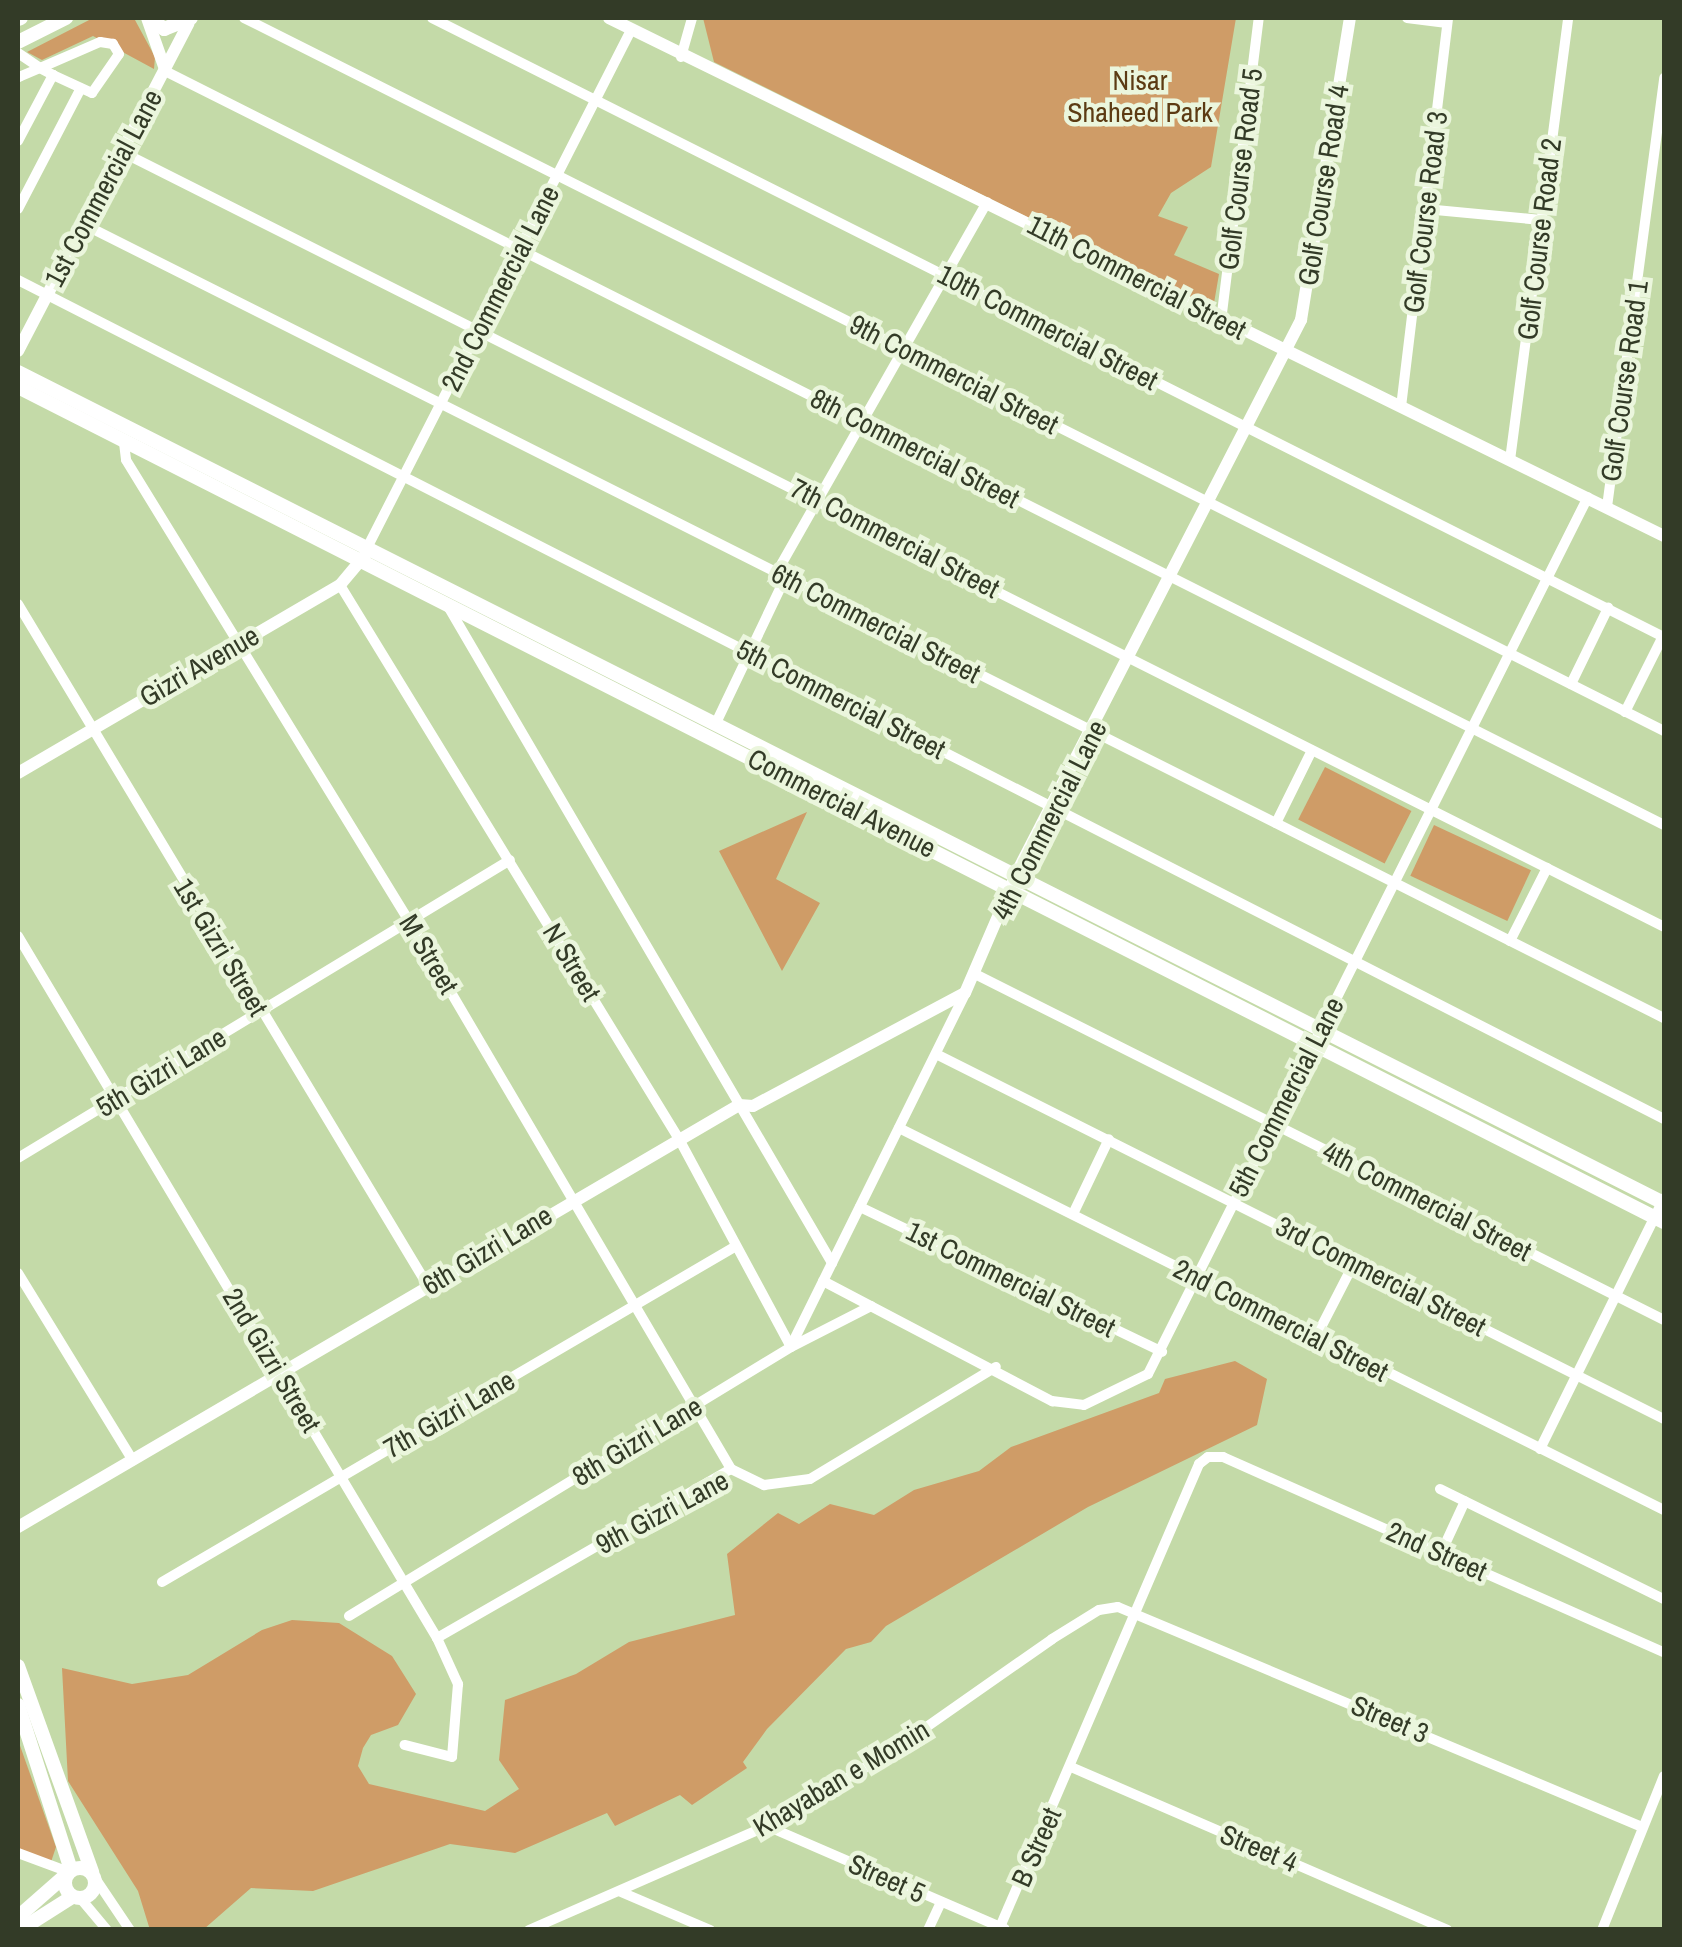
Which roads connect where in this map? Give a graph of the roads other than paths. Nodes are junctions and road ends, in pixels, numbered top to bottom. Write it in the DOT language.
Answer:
graph roads {
  1 [pos="66,18"];
  2 [pos="148,18"];
  3 [pos="244,18"];
  4 [pos="432,18"];
  5 [pos="609,18"];
  6 [pos="692,18"];
  7 [pos="1259,18"];
  8 [pos="1350,18"];
  9 [pos="1407,18"];
  10 [pos="1568,18"];
  11 [pos="1448,20"];
  12 [pos="189,21"];
  13 [pos="631,30"];
  14 [pos="18,42"];
  15 [pos="18,54"];
  16 [pos="681,57"];
  17 [pos="40,68"];
  18 [pos="165,72"];
  19 [pos="53,74"];
  20 [pos="18,78"];
  21 [pos="1664,78"];
  22 [pos="82,88"];
  23 [pos="596,100"];
  24 [pos="18,141"];
  25 [pos="124,152"];
  26 [pos="557,175"];
  27 [pos="987,202"];
  28 [pos="18,209"];
  29 [pos="1426,209"];
  30 [pos="1541,220"];
  31 [pos="87,226"];
  32 [pos="520,249"];
  33 [pos="944,274"];
  34 [pos="18,280"];
  35 [pos="46,294"];
  36 [pos="1221,320"];
  37 [pos="478,330"];
  38 [pos="902,348"];
  39 [pos="18,351"];
  40 [pos="1287,351"];
  41 [pos="20,383"];
  42 [pos="441,404"];
  43 [pos="1400,407"];
  44 [pos="860,420"];
  45 [pos="1246,426"];
  46 [pos="124,444"];
  47 [pos="1510,460"];
  48 [pos="404,477"];
  49 [pos="1588,497"];
  50 [pos="818,498"];
  51 [pos="1207,502"];
  52 [pos="1607,507"];
  53 [pos="1664,536"];
  54 [pos="368,546"];
  55 [pos="362,562"];
  56 [pos="1172,577"];
  57 [pos="785,578"];
  58 [pos="1550,579"];
  59 [pos="438,583"];
  60 [pos="340,585"];
  61 [pos="18,604"];
  62 [pos="448,604"];
  63 [pos="1608,608"];
  64 [pos="1664,636"];
  65 [pos="236,643"];
  66 [pos="750,653"];
  67 [pos="1513,655"];
  68 [pos="1130,658"];
  69 [pos="1571,684"];
  70 [pos="1625,712"];
  71 [pos="715,726"];
  72 [pos="92,728"];
  73 [pos="1476,730"];
  74 [pos="1094,732"];
  75 [pos="1664,732"];
  76 [pos="1312,750"];
  77 [pos="18,773"];
  78 [pos="1053,808"];
  79 [pos="1432,810"];
  80 [pos="1276,823"];
  81 [pos="1664,825"];
  82 [pos="510,860"];
  83 [pos="1548,868"];
  84 [pos="1017,872"];
  85 [pos="1395,883"];
  86 [pos="1010,888"];
  87 [pos="410,921"];
  88 [pos="1664,927"];
  89 [pos="18,936"];
  90 [pos="1510,941"];
  91 [pos="1356,962"];
  92 [pos="975,974"];
  93 [pos="966,993"];
  94 [pos="260,1013"];
  95 [pos="1664,1018"];
  96 [pos="1320,1026"];
  97 [pos="1313,1043"];
  98 [pos="936,1054"];
  99 [pos="114,1099"];
  100 [pos="739,1105"];
  101 [pos="1664,1119"];
  102 [pos="1274,1124"];
  103 [pos="899,1128"];
  104 [pos="679,1139"];
  105 [pos="1109,1139"];
  106 [pos="18,1158"];
  107 [pos="574,1198"];
  108 [pos="1233,1200"];
  109 [pos="1664,1201"];
  110 [pos="860,1207"];
  111 [pos="1073,1214"];
  112 [pos="1660,1220"];
  113 [pos="736,1246"];
  114 [pos="832,1263"];
  115 [pos="1354,1263"];
  116 [pos="18,1273"];
  117 [pos="1197,1276"];
  118 [pos="823,1282"];
  119 [pos="428,1286"];
  120 [pos="1617,1296"];
  121 [pos="637,1305"];
  122 [pos="871,1306"];
  123 [pos="1664,1320"];
  124 [pos="1315,1339"];
  125 [pos="791,1347"];
  126 [pos="1162,1352"];
  127 [pos="996,1367"];
  128 [pos="279,1373"];
  129 [pos="1578,1374"];
  130 [pos="693,1406"];
  131 [pos="1664,1419"];
  132 [pos="1540,1449"];
  133 [pos="133,1461"];
  134 [pos="731,1469"];
  135 [pos="342,1477"];
  136 [pos="1440,1489"];
  137 [pos="1465,1501"];
  138 [pos="1664,1510"];
  139 [pos="18,1527"];
  140 [pos="1441,1553"];
  141 [pos="162,1582"];
  142 [pos="406,1582"];
  143 [pos="1664,1599"];
  144 [pos="1138,1610"];
  145 [pos="349,1616"];
  146 [pos="437,1638"];
  147 [pos="1664,1652"];
  148 [pos="18,1666"];
  149 [pos="18,1706"];
  150 [pos="406,1745"];
  151 [pos="1071,1767"];
  152 [pos="1664,1776"];
  153 [pos="768,1826"];
  154 [pos="1642,1827"];
  155 [pos="18,1853"];
  156 [pos="69,1872"];
  157 [pos="93,1875"];
  158 [pos="621,1892"];
  159 [pos="77,1898"];
  160 [pos="941,1902"];
  161 [pos="18,1917"];
  162 [pos="1003,1928"];
  163 [pos="20,1930"];
  164 [pos="107,1930"];
  165 [pos="130,1930"];
  166 [pos="529,1930"];
  167 [pos="710,1930"];
  168 [pos="928,1930"];
  169 [pos="1448,1930"];
  170 [pos="1602,1930"];
  1 -- 14 [label="main road"];
  2 -- 12 [label="main road"];
  2 -- 18 [label="street"];
  3 -- 26 [label="street, 9th Commercial Street"];
  4 -- 23 [label="street, 10th Commercial Street"];
  5 -- 13 [label="street, 11th Commercial Street"];
  6 -- 16 [label="street"];
  7 -- 36 [label="street, Golf Course Road 5"];
  8 -- 40 [label="street, Golf Course Road 4"];
  9 -- 11 [label="street"];
  10 -- 30 [label="street, Golf Course Road 2"];
  11 -- 29 [label="street, Golf Course Road 3"];
  12 -- 18 [label="street, 1st Commercial Lane"];
  13 -- 16 [label="street, 11th Commercial Street"];
  13 -- 23 [label="street, 2nd Commercial Lane"];
  15 -- 17 [label="street"];
  16 -- 27 [label="street, 11th Commercial Street"];
  17 -- 19 [label="street"];
  17 -- 20 [label="street"];
  17 -- 22 [label="street"];
  18 -- 25 [label="street, 1st Commercial Lane"];
  18 -- 32 [label="street, 8th Commercial Street"];
  19 -- 22 [label="street"];
  19 -- 24 [label="street"];
  21 -- 52 [label="street, Golf Course Road 1"];
  22 -- 28 [label="street"];
  23 -- 26 [label="street, 2nd Commercial Lane"];
  23 -- 33 [label="street, 10th Commercial Street"];
  25 -- 31 [label="street, 1st Commercial Lane"];
  25 -- 37 [label="street, 7th Commercial Street"];
  26 -- 32 [label="street, 2nd Commercial Lane"];
  26 -- 38 [label="street, 9th Commercial Street"];
  27 -- 33 [label="street"];
  27 -- 36 [label="street, 11th Commercial Street"];
  29 -- 30 [label="street"];
  29 -- 43 [label="street, Golf Course Road 3"];
  30 -- 47 [label="street, Golf Course Road 2"];
  31 -- 35 [label="street, 1st Commercial Lane"];
  31 -- 42 [label="street, 6th Commercial Street"];
  32 -- 37 [label="street, 2nd Commercial Lane"];
  32 -- 44 [label="street, 8th Commercial Street"];
  33 -- 38 [label="street"];
  33 -- 45 [label="street, 10th Commercial Street"];
  34 -- 35 [label="street, 5th Commercial Street"];
  35 -- 39 [label="street, 1st Commercial Lane"];
  35 -- 48 [label="street, 5th Commercial Street"];
  36 -- 40 [label="street, 11th Commercial Street"];
  37 -- 42 [label="street, 2nd Commercial Lane"];
  37 -- 50 [label="street, 7th Commercial Street"];
  38 -- 44 [label="street"];
  38 -- 51 [label="street, 9th Commercial Street"];
  40 -- 43 [label="street, 11th Commercial Street"];
  40 -- 45 [label="street, 4th Commercial Lane"];
  41 -- 46 [label="main road, Commercial Avenue"];
  41 -- 54 [label="main road, Commercial Avenue"];
  42 -- 48 [label="street, 2nd Commercial Lane"];
  42 -- 57 [label="street, 6th Commercial Street"];
  43 -- 47 [label="street, 11th Commercial Street"];
  44 -- 50 [label="street"];
  44 -- 56 [label="street, 8th Commercial Street"];
  45 -- 51 [label="street, 4th Commercial Lane"];
  45 -- 58 [label="street, 10th Commercial Street"];
  46 -- 55 [label="main road, Commercial Avenue"];
  46 -- 65 [label="street, M Street"];
  47 -- 49 [label="street, 11th Commercial Street"];
  48 -- 54 [label="street, 2nd Commercial Lane"];
  48 -- 66 [label="street, 5th Commercial Street"];
  49 -- 52 [label="street, 11th Commercial Street"];
  49 -- 58 [label="street, 5th Commercial Lane"];
  50 -- 57 [label="street"];
  50 -- 68 [label="street, 7th Commercial Street"];
  51 -- 56 [label="street, 4th Commercial Lane"];
  51 -- 67 [label="street, 9th Commercial Street"];
  52 -- 53 [label="street, 11th Commercial Street"];
  54 -- 55 [label="street, Gizri Avenue"];
  54 -- 59 [label="main road, Commercial Avenue"];
  55 -- 60 [label="street, Gizri Avenue"];
  55 -- 62 [label="main road, Commercial Avenue"];
  56 -- 68 [label="street, 4th Commercial Lane"];
  56 -- 73 [label="street, 8th Commercial Street"];
  57 -- 66 [label="street"];
  57 -- 74 [label="street, 6th Commercial Street"];
  58 -- 63 [label="street, 10th Commercial Street"];
  58 -- 67 [label="street, 5th Commercial Lane"];
  59 -- 62 [label="street"];
  59 -- 71 [label="main road, Commercial Avenue"];
  60 -- 65 [label="street, Gizri Avenue"];
  60 -- 82 [label="street, N Street"];
  61 -- 72 [label="street, 1st Gizri Street"];
  62 -- 86 [label="main road, Commercial Avenue"];
  62 -- 100 [label="street"];
  63 -- 64 [label="street, 10th Commercial Street"];
  63 -- 69 [label="street"];
  64 -- 70 [label="street"];
  65 -- 72 [label="street, Gizri Avenue"];
  65 -- 87 [label="street, M Street"];
  66 -- 71 [label="street"];
  66 -- 78 [label="street, 5th Commercial Street"];
  67 -- 69 [label="street, 9th Commercial Street"];
  67 -- 73 [label="street, 5th Commercial Lane"];
  68 -- 74 [label="street, 4th Commercial Lane"];
  68 -- 76 [label="street, 7th Commercial Street"];
  69 -- 70 [label="street, 9th Commercial Street"];
  70 -- 75 [label="street, 9th Commercial Street"];
  71 -- 84 [label="main road, Commercial Avenue"];
  72 -- 77 [label="street, Gizri Avenue"];
  72 -- 94 [label="street, 1st Gizri Street"];
  73 -- 79 [label="street, 5th Commercial Lane"];
  73 -- 81 [label="street, 8th Commercial Street"];
  74 -- 78 [label="street, 4th Commercial Lane"];
  74 -- 80 [label="street, 6th Commercial Street"];
  76 -- 79 [label="street, 7th Commercial Street"];
  76 -- 80 [label="street"];
  78 -- 84 [label="street, 4th Commercial Lane"];
  78 -- 91 [label="street, 5th Commercial Street"];
  79 -- 83 [label="street, 7th Commercial Street"];
  79 -- 85 [label="street, 5th Commercial Lane"];
  80 -- 85 [label="street, 6th Commercial Street"];
  82 -- 87 [label="street, 5th Gizri Lane"];
  82 -- 104 [label="street, N Street"];
  83 -- 88 [label="street, 7th Commercial Street"];
  83 -- 90 [label="street"];
  84 -- 86 [label="street, 4th Commercial Lane"];
  84 -- 96 [label="main road, Commercial Avenue"];
  85 -- 90 [label="street, 6th Commercial Street"];
  85 -- 91 [label="street, 5th Commercial Lane"];
  86 -- 92 [label="street, 4th Commercial Lane"];
  86 -- 97 [label="main road, Commercial Avenue"];
  87 -- 94 [label="street, 5th Gizri Lane"];
  87 -- 107 [label="street, M Street"];
  89 -- 99 [label="street, 2nd Gizri Street"];
  90 -- 95 [label="street, 6th Commercial Street"];
  91 -- 96 [label="street, 5th Commercial Lane"];
  91 -- 101 [label="street, 5th Commercial Street"];
  92 -- 93 [label="street, 4th Commercial Lane"];
  92 -- 102 [label="street, 4th Commercial Street"];
  93 -- 98 [label="street, 4th Commercial Lane"];
  93 -- 100 [label="street, 6th Gizri Lane"];
  94 -- 99 [label="street, 5th Gizri Lane"];
  94 -- 119 [label="street, 1st Gizri Street"];
  96 -- 97 [label="street, 5th Commercial Lane"];
  96 -- 109 [label="main road, Commercial Avenue"];
  97 -- 102 [label="street, 5th Commercial Lane"];
  97 -- 112 [label="main road, Commercial Avenue"];
  98 -- 103 [label="street, 4th Commercial Lane"];
  98 -- 105 [label="street, 3rd Commercial Street"];
  99 -- 106 [label="street, 5th Gizri Lane"];
  99 -- 128 [label="street, 2nd Gizri Street"];
  100 -- 104 [label="street, 6th Gizri Lane"];
  100 -- 114 [label="street"];
  102 -- 108 [label="street, 5th Commercial Lane"];
  102 -- 120 [label="street, 4th Commercial Street"];
  103 -- 110 [label="street, 4th Commercial Lane"];
  103 -- 111 [label="street, 2nd Commercial Street"];
  104 -- 107 [label="street, 6th Gizri Lane"];
  104 -- 113 [label="street, N Street"];
  105 -- 108 [label="street, 3rd Commercial Street"];
  105 -- 111 [label="street"];
  107 -- 119 [label="street, 6th Gizri Lane"];
  107 -- 121 [label="street, M Street"];
  108 -- 115 [label="street, 3rd Commercial Street"];
  108 -- 117 [label="street, 5th Commercial Lane"];
  109 -- 112 [label="street"];
  110 -- 114 [label="street, 4th Commercial Lane"];
  110 -- 126 [label="street, 1st Commercial Street"];
  111 -- 117 [label="street, 2nd Commercial Street"];
  112 -- 120 [label="street"];
  113 -- 121 [label="street, 7th Gizri Lane"];
  113 -- 125 [label="street, N Street"];
  114 -- 118 [label="street, 4th Commercial Lane"];
  115 -- 124 [label="street"];
  115 -- 129 [label="street, 3rd Commercial Street"];
  116 -- 133 [label="street"];
  117 -- 124 [label="street, 2nd Commercial Street"];
  117 -- 126 [label="street, 5th Commercial Lane"];
  118 -- 122 [label="street, 5th Commercial Lane"];
  118 -- 125 [label="street, 4th Commercial Lane"];
  119 -- 128 [label="street, 6th Gizri Lane"];
  120 -- 123 [label="street, 4th Commercial Street"];
  120 -- 129 [label="street"];
  121 -- 130 [label="street, M Street"];
  121 -- 135 [label="street, 7th Gizri Lane"];
  122 -- 125 [label="street, 8th Gizri Lane"];
  122 -- 127 [label="street, 5th Commercial Lane"];
  124 -- 132 [label="street, 2nd Commercial Street"];
  125 -- 130 [label="street, 8th Gizri Lane"];
  126 -- 127 [label="street, 5th Commercial Lane"];
  127 -- 134 [label="street, 9th Gizri Lane"];
  128 -- 133 [label="street, 6th Gizri Lane"];
  128 -- 135 [label="street, 2nd Gizri Street"];
  129 -- 131 [label="street, 3rd Commercial Street"];
  129 -- 132 [label="street"];
  130 -- 134 [label="street, M Street"];
  130 -- 142 [label="street, 8th Gizri Lane"];
  132 -- 138 [label="street, 2nd Commercial Street"];
  133 -- 139 [label="street, 6th Gizri Lane"];
  134 -- 146 [label="street, 9th Gizri Lane"];
  135 -- 141 [label="street, 7th Gizri Lane"];
  135 -- 142 [label="street, 2nd Gizri Street"];
  136 -- 137 [label="street"];
  137 -- 140 [label="street"];
  137 -- 143 [label="street"];
  140 -- 144 [label="street, 2nd Street"];
  140 -- 147 [label="street, 2nd Street"];
  142 -- 145 [label="street, 8th Gizri Lane"];
  142 -- 146 [label="street, 2nd Gizri Street"];
  144 -- 151 [label="street, B Street"];
  144 -- 153 [label="street, Khayaban e Momin"];
  144 -- 154 [label="street, Street 3"];
  146 -- 150 [label="street, 2nd Gizri Street"];
  148 -- 157 [label="main road"];
  149 -- 156 [label="main road"];
  151 -- 162 [label="street, B Street"];
  151 -- 169 [label="street, Street 4"];
  152 -- 154 [label="street"];
  153 -- 158 [label="street, Khayaban e Momin"];
  153 -- 160 [label="street, Street 5"];
  154 -- 170 [label="street"];
  155 -- 156 [label="street"];
  156 -- 157 [label="main road"];
  156 -- 159 [label="main road"];
  156 -- 161 [label="main road"];
  157 -- 159 [label="main road"];
  157 -- 165 [label="street"];
  158 -- 166 [label="street, Khayaban e Momin"];
  158 -- 167 [label="street"];
  159 -- 163 [label="main road"];
  159 -- 164 [label="street"];
  160 -- 162 [label="street, Street 5"];
  160 -- 168 [label="street"];
}
